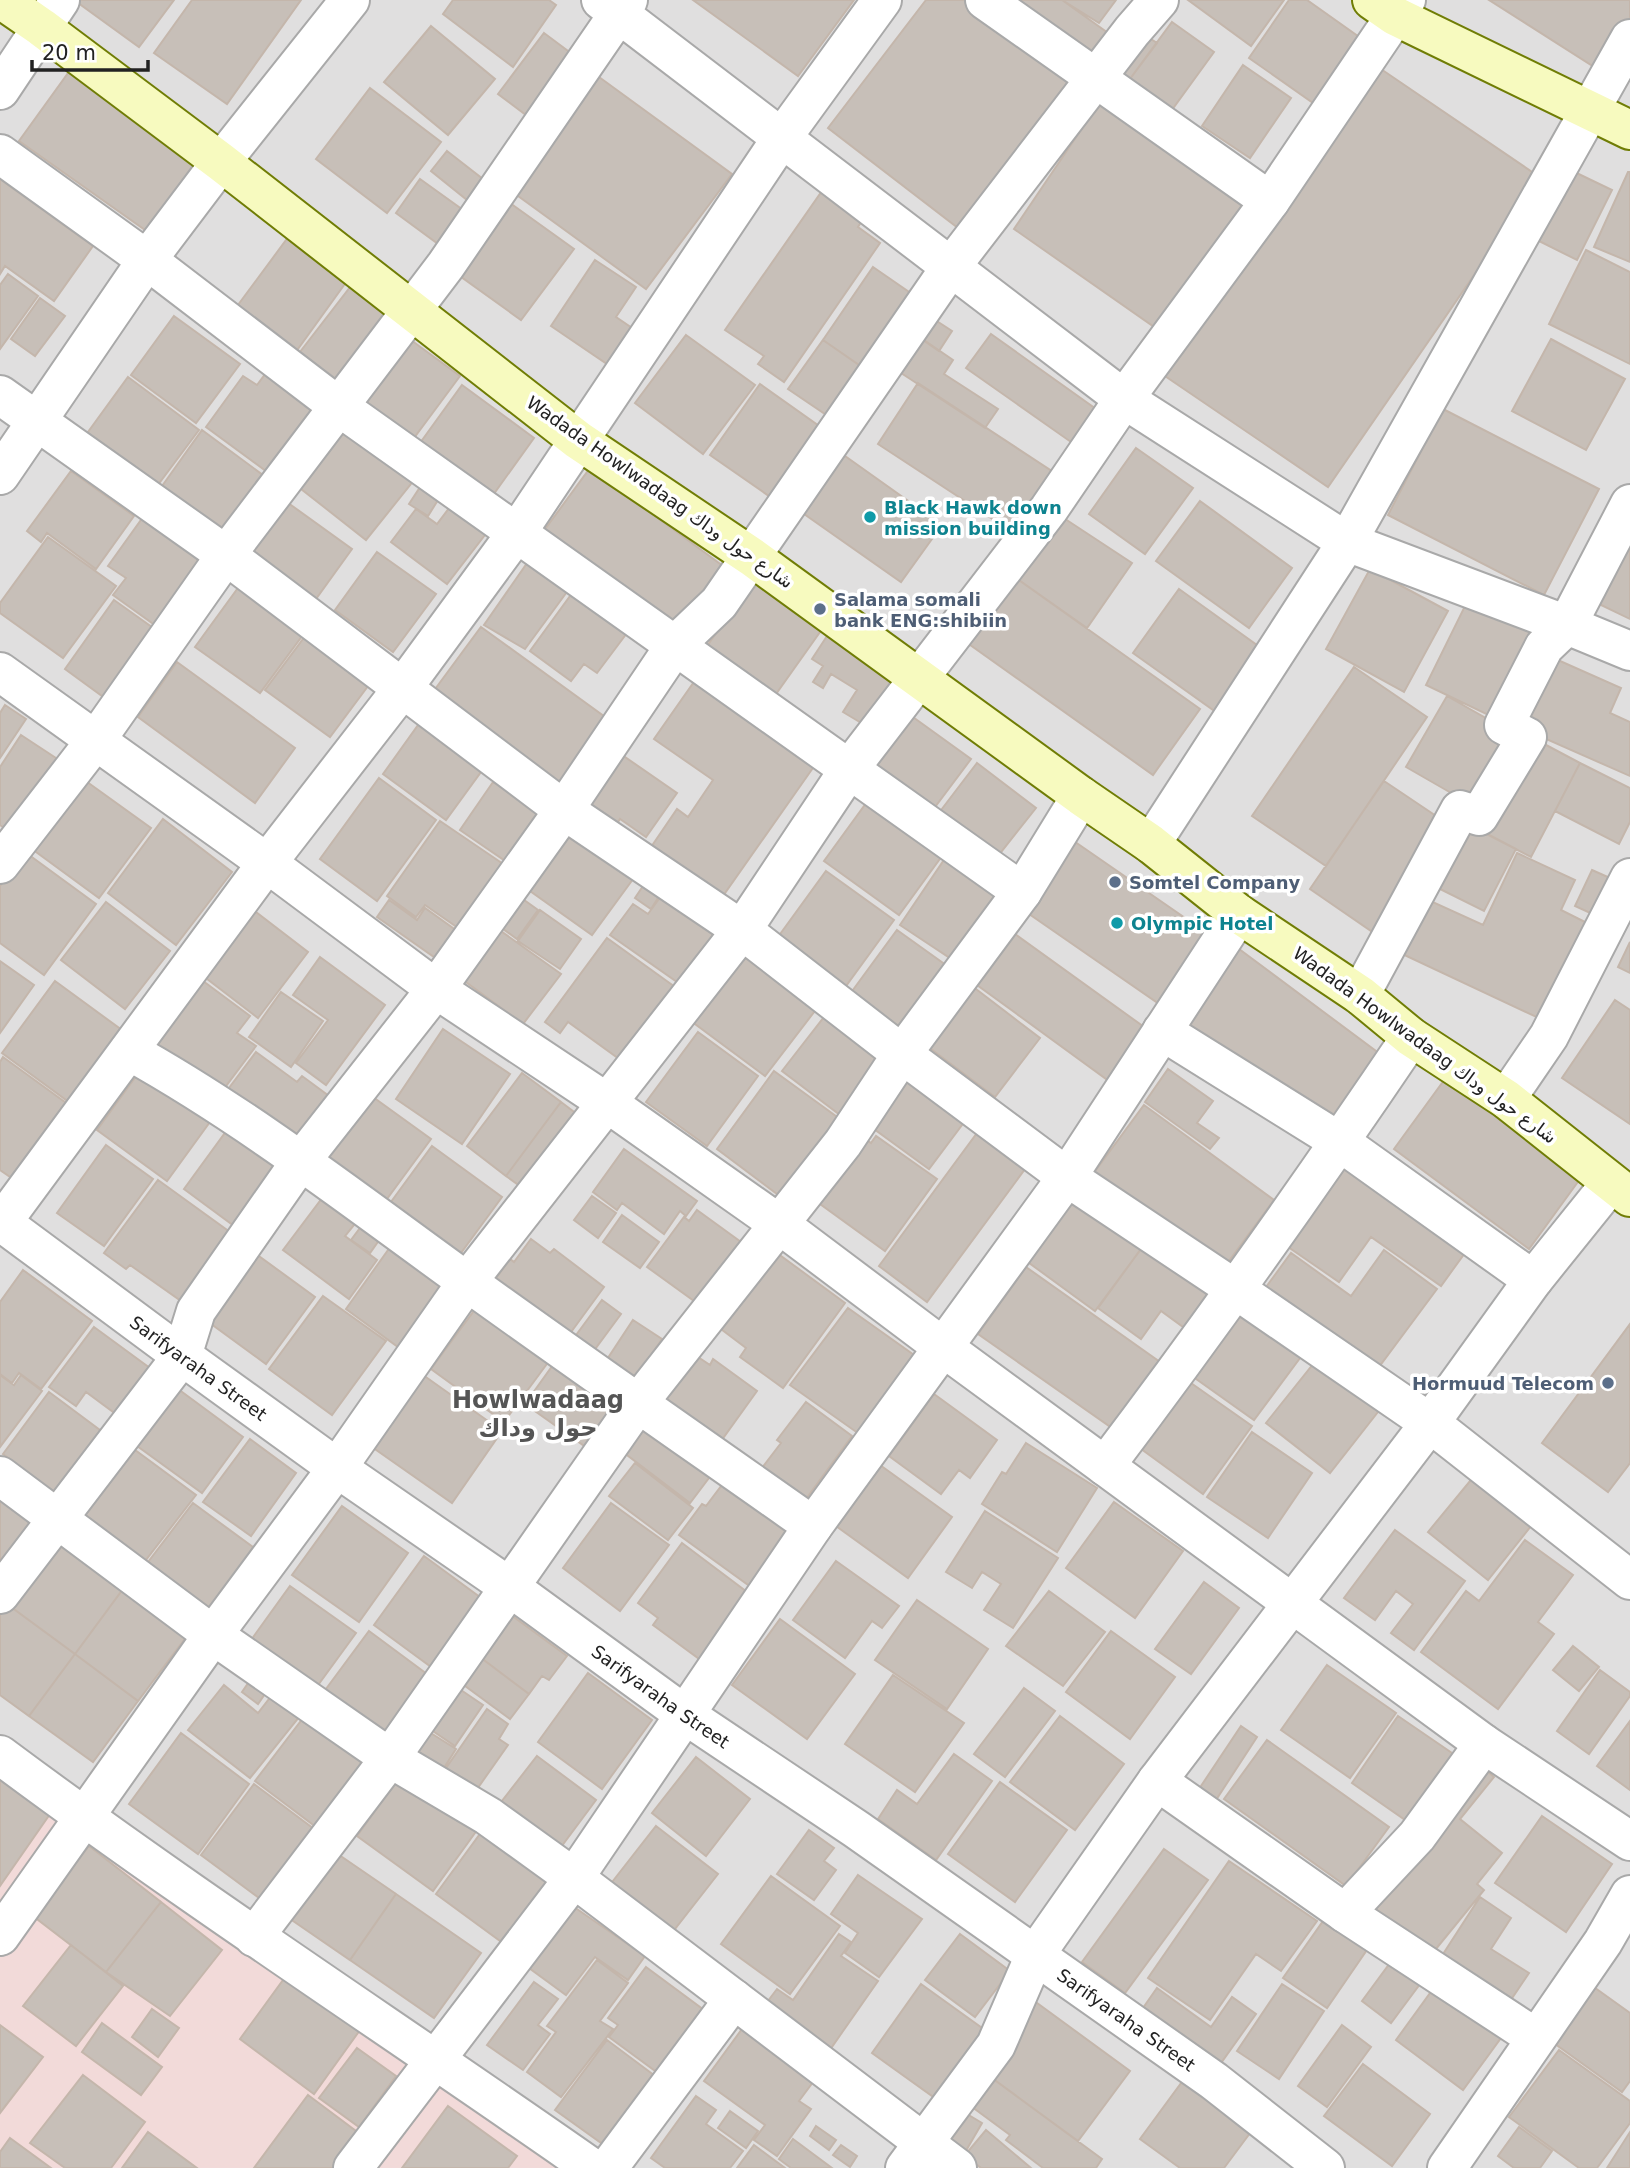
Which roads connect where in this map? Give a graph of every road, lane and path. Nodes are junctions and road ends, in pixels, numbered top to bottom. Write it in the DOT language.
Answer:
graph roads {
  1 [pos="2,0"];
  2 [pos="350,0"];
  3 [pos="882,0"];
  4 [pos="985,0"];
  5 [pos="1159,0"];
  6 [pos="616,4"];
  7 [pos="1391,5"];
  8 [pos="50,13"];
  9 [pos="1630,39"];
  10 [pos="1097,78"];
  11 [pos="0,90"];
  12 [pos="1588,111"];
  13 [pos="1630,130"];
  14 [pos="781,139"];
  15 [pos="0,154"];
  16 [pos="221,162"];
  17 [pos="1270,201"];
  18 [pos="148,260"];
  19 [pos="950,268"];
  20 [pos="414,310"];
  21 [pos="0,395"];
  22 [pos="1124,399"];
  23 [pos="338,406"];
  24 [pos="37,421"];
  25 [pos="578,440"];
  26 [pos="0,475"];
  27 [pos="1630,504"];
  28 [pos="518,531"];
  29 [pos="1347,542"];
  30 [pos="226,555"];
  31 [pos="752,557"];
  32 [pos="1567,625"];
  33 [pos="676,644"];
  34 [pos="1630,651"];
  35 [pos="0,672"];
  36 [pos="920,678"];
  37 [pos="402,689"];
  38 [pos="96,740"];
  39 [pos="850,768"];
  40 [pos="1081,796"];
  41 [pos="564,810"];
  42 [pos="1151,844"];
  43 [pos="267,863"];
  44 [pos="0,864"];
  45 [pos="1630,878"];
  46 [pos="1022,892"];
  47 [pos="1239,914"];
  48 [pos="742,930"];
  49 [pos="436,989"];
  50 [pos="1360,995"];
  51 [pos="1162,1031"];
  52 [pos="1411,1037"];
  53 [pos="129,1051"];
  54 [pos="902,1055"];
  55 [pos="1506,1099"];
  56 [pos="606,1102"];
  57 [pos="1340,1142"];
  58 [pos="300,1162"];
  59 [pos="1067,1177"];
  60 [pos="1620,1190"];
  61 [pos="1,1222"];
  62 [pos="779,1224"];
  63 [pos="1533,1280"];
  64 [pos="467,1282"];
  65 [pos="1235,1289"];
  66 [pos="944,1348"];
  67 [pos="181,1356"];
  68 [pos="639,1402"];
  69 [pos="1430,1423"];
  70 [pos="1105,1466"];
  71 [pos="337,1468"];
  72 [pos="0,1476"];
  73 [pos="58,1520"];
  74 [pos="813,1526"];
  75 [pos="1630,1580"];
  76 [pos="511,1588"];
  77 [pos="0,1594"];
  78 [pos="1292,1603"];
  79 [pos="214,1635"];
  80 [pos="684,1714"];
  81 [pos="1484,1744"];
  82 [pos="0,1755"];
  83 [pos="390,1758"];
  84 [pos="1157,1781"];
  85 [pos="83,1817"];
  86 [pos="1630,1841"];
  87 [pos="574,1878"];
  88 [pos="1630,1895"];
  89 [pos="1345,1913"];
  90 [pos="0,1936"];
  91 [pos="254,1937"];
  92 [pos="1035,1955"];
  93 [pos="734,1999"];
  94 [pos="1536,2038"];
  95 [pos="437,2059"];
  96 [pos="914,2156"];
  97 [pos="353,2168"];
  98 [pos="593,2168"];
  99 [pos="608,2168"];
  100 [pos="957,2168"];
  101 [pos="1325,2168"];
  102 [pos="1447,2168"];
  1 -- 8 [label="street, Wadada Howlwadaag شارع حول وداك"];
  2 -- 16 [label="street"];
  3 -- 14 [label="street"];
  4 -- 10 [label="street"];
  5 -- 10 [label="street"];
  6 -- 14 [label="street"];
  6 -- 20 [label="street"];
  7 -- 12 [label="street"];
  7 -- 17 [label="street"];
  8 -- 11 [label="street"];
  8 -- 16 [label="street, Wadada Howlwadaag شارع حول وداك"];
  9 -- 12 [label="street"];
  10 -- 17 [label="street"];
  10 -- 19 [label="street"];
  12 -- 13 [label="street"];
  12 -- 29 [label="street"];
  14 -- 19 [label="street"];
  14 -- 25 [label="street"];
  15 -- 18 [label="street"];
  16 -- 18 [label="street"];
  16 -- 20 [label="street, Wadada Howlwadaag شارع حول وداك"];
  17 -- 22 [label="street"];
  18 -- 23 [label="street"];
  18 -- 24 [label="street"];
  19 -- 22 [label="street"];
  19 -- 31 [label="street"];
  20 -- 23 [label="street"];
  20 -- 25 [label="street, Wadada Howlwadaag شارع حول وداك"];
  21 -- 24 [label="street"];
  22 -- 29 [label="street"];
  22 -- 36 [label="street"];
  23 -- 28 [label="street"];
  23 -- 30 [label="street"];
  24 -- 26 [label="street"];
  24 -- 30 [label="street"];
  25 -- 28 [label="street"];
  25 -- 31 [label="street, Wadada Howlwadaag شارع حول وداك"];
  27 -- 32 [label="street"];
  28 -- 33 [label="street"];
  28 -- 37 [label="street"];
  29 -- 32 [label="street"];
  29 -- 42 [label="street"];
  30 -- 37 [label="street"];
  30 -- 38 [label="street"];
  31 -- 33 [label="street"];
  31 -- 36 [label="street, Wadada Howlwadaag شارع حول وداك"];
  32 -- 34 [label="street"];
  32 -- 50 [label="street"];
  33 -- 39 [label="street"];
  33 -- 41 [label="street"];
  35 -- 38 [label="street"];
  36 -- 39 [label="street"];
  36 -- 40 [label="street, Wadada Howlwadaag شارع حول وداك"];
  37 -- 41 [label="street"];
  37 -- 43 [label="street"];
  38 -- 43 [label="street"];
  38 -- 44 [label="street"];
  39 -- 46 [label="street"];
  39 -- 48 [label="street"];
  40 -- 42 [label="street, Wadada Howlwadaag شارع حول وداك"];
  40 -- 46 [label="street"];
  41 -- 48 [label="street"];
  41 -- 49 [label="street"];
  42 -- 47 [label="street, Wadada Howlwadaag شارع حول وداك"];
  43 -- 49 [label="street"];
  43 -- 53 [label="street"];
  45 -- 55 [label="street"];
  46 -- 54 [label="street"];
  47 -- 50 [label="street, Wadada Howlwadaag شارع حول وداك"];
  47 -- 51 [label="street"];
  48 -- 54 [label="street"];
  48 -- 56 [label="street"];
  49 -- 56 [label="street"];
  49 -- 58 [label="street"];
  50 -- 52 [label="street, Wadada Howlwadaag شارع حول وداك"];
  51 -- 57 [label="street"];
  51 -- 59 [label="street"];
  52 -- 55 [label="street, Wadada Howlwadaag شارع حول وداك"];
  52 -- 57 [label="street"];
  53 -- 58 [label="street"];
  53 -- 61 [label="street"];
  54 -- 59 [label="street"];
  54 -- 62 [label="street"];
  55 -- 60 [label="street, Wadada Howlwadaag شارع حول وداك"];
  56 -- 62 [label="street"];
  56 -- 64 [label="street"];
  57 -- 63 [label="street"];
  57 -- 65 [label="street"];
  58 -- 64 [label="street"];
  58 -- 67 [label="street"];
  59 -- 65 [label="street"];
  59 -- 66 [label="street"];
  60 -- 63 [label="street"];
  61 -- 67 [label="street, Sarifyaraha Street"];
  62 -- 66 [label="street"];
  62 -- 68 [label="street"];
  63 -- 69 [label="street"];
  64 -- 68 [label="street"];
  64 -- 71 [label="street"];
  65 -- 69 [label="street"];
  65 -- 70 [label="street"];
  66 -- 70 [label="street"];
  66 -- 74 [label="street"];
  67 -- 71 [label="street, Sarifyaraha Street"];
  67 -- 73 [label="street"];
  68 -- 74 [label="street"];
  68 -- 76 [label="street"];
  69 -- 75 [label="street"];
  69 -- 78 [label="street"];
  70 -- 78 [label="street"];
  71 -- 76 [label="street, Sarifyaraha Street"];
  71 -- 79 [label="street"];
  72 -- 73 [label="street"];
  73 -- 77 [label="street"];
  73 -- 79 [label="street"];
  74 -- 80 [label="street"];
  76 -- 80 [label="street, Sarifyaraha Street"];
  76 -- 83 [label="street"];
  78 -- 81 [label="street"];
  78 -- 84 [label="street"];
  79 -- 83 [label="street"];
  79 -- 85 [label="street"];
  80 -- 87 [label="street"];
  80 -- 92 [label="street, Sarifyaraha Street"];
  81 -- 86 [label="street"];
  81 -- 89 [label="street"];
  82 -- 85 [label="street"];
  83 -- 87 [label="street"];
  83 -- 91 [label="street"];
  84 -- 89 [label="street"];
  84 -- 92 [label="street"];
  85 -- 90 [label="street"];
  85 -- 91 [label="street"];
  87 -- 93 [label="street"];
  87 -- 95 [label="street"];
  88 -- 94 [label="street"];
  89 -- 94 [label="street"];
  91 -- 95 [label="street"];
  92 -- 96 [label="street"];
  92 -- 101 [label="street, Sarifyaraha Street"];
  93 -- 96 [label="street"];
  93 -- 99 [label="street"];
  94 -- 102 [label="street"];
  95 -- 97 [label="street"];
  95 -- 98 [label="street"];
  96 -- 100 [label="street"];
}
